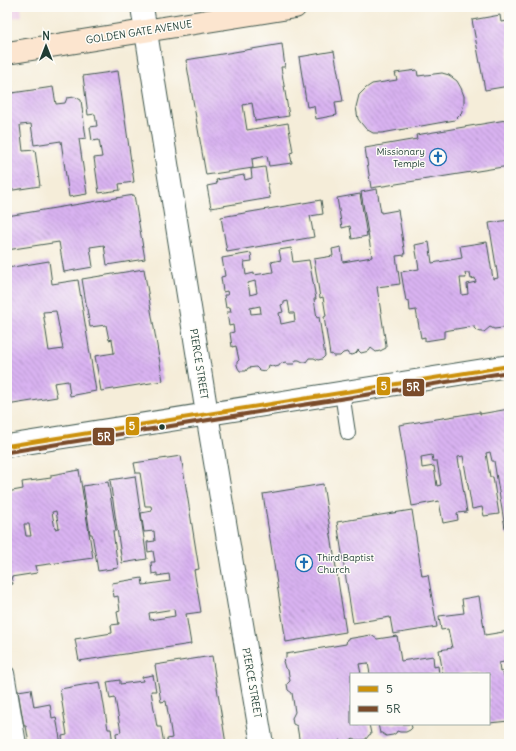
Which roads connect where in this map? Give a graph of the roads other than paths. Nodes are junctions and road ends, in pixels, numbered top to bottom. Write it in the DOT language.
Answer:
graph roads {
  1 [pos="142,7"];
  2 [pos="294,7"];
  3 [pos="145,31"];
  4 [pos="7,53"];
  5 [pos="509,366"];
  6 [pos="342,393"];
  7 [pos="207,414"];
  8 [pos="348,433"];
  9 [pos="7,446"];
  10 [pos="7,673"];
  11 [pos="19,744"];
  12 [pos="262,744"];
  1 -- 3 [label="street, PIERCE STREET"];
  2 -- 3 [label="main road, GOLDEN GATE AVENUE"];
  3 -- 4 [label="main road, GOLDEN GATE AVENUE"];
  3 -- 7 [label="street, PIERCE STREET"];
  5 -- 6 [label="street"];
  6 -- 7 [label="street"];
  6 -- 8 [label="lane"];
  7 -- 9 [label="street"];
  7 -- 12 [label="street, PIERCE STREET"];
  10 -- 11 [label="lane"];
}
